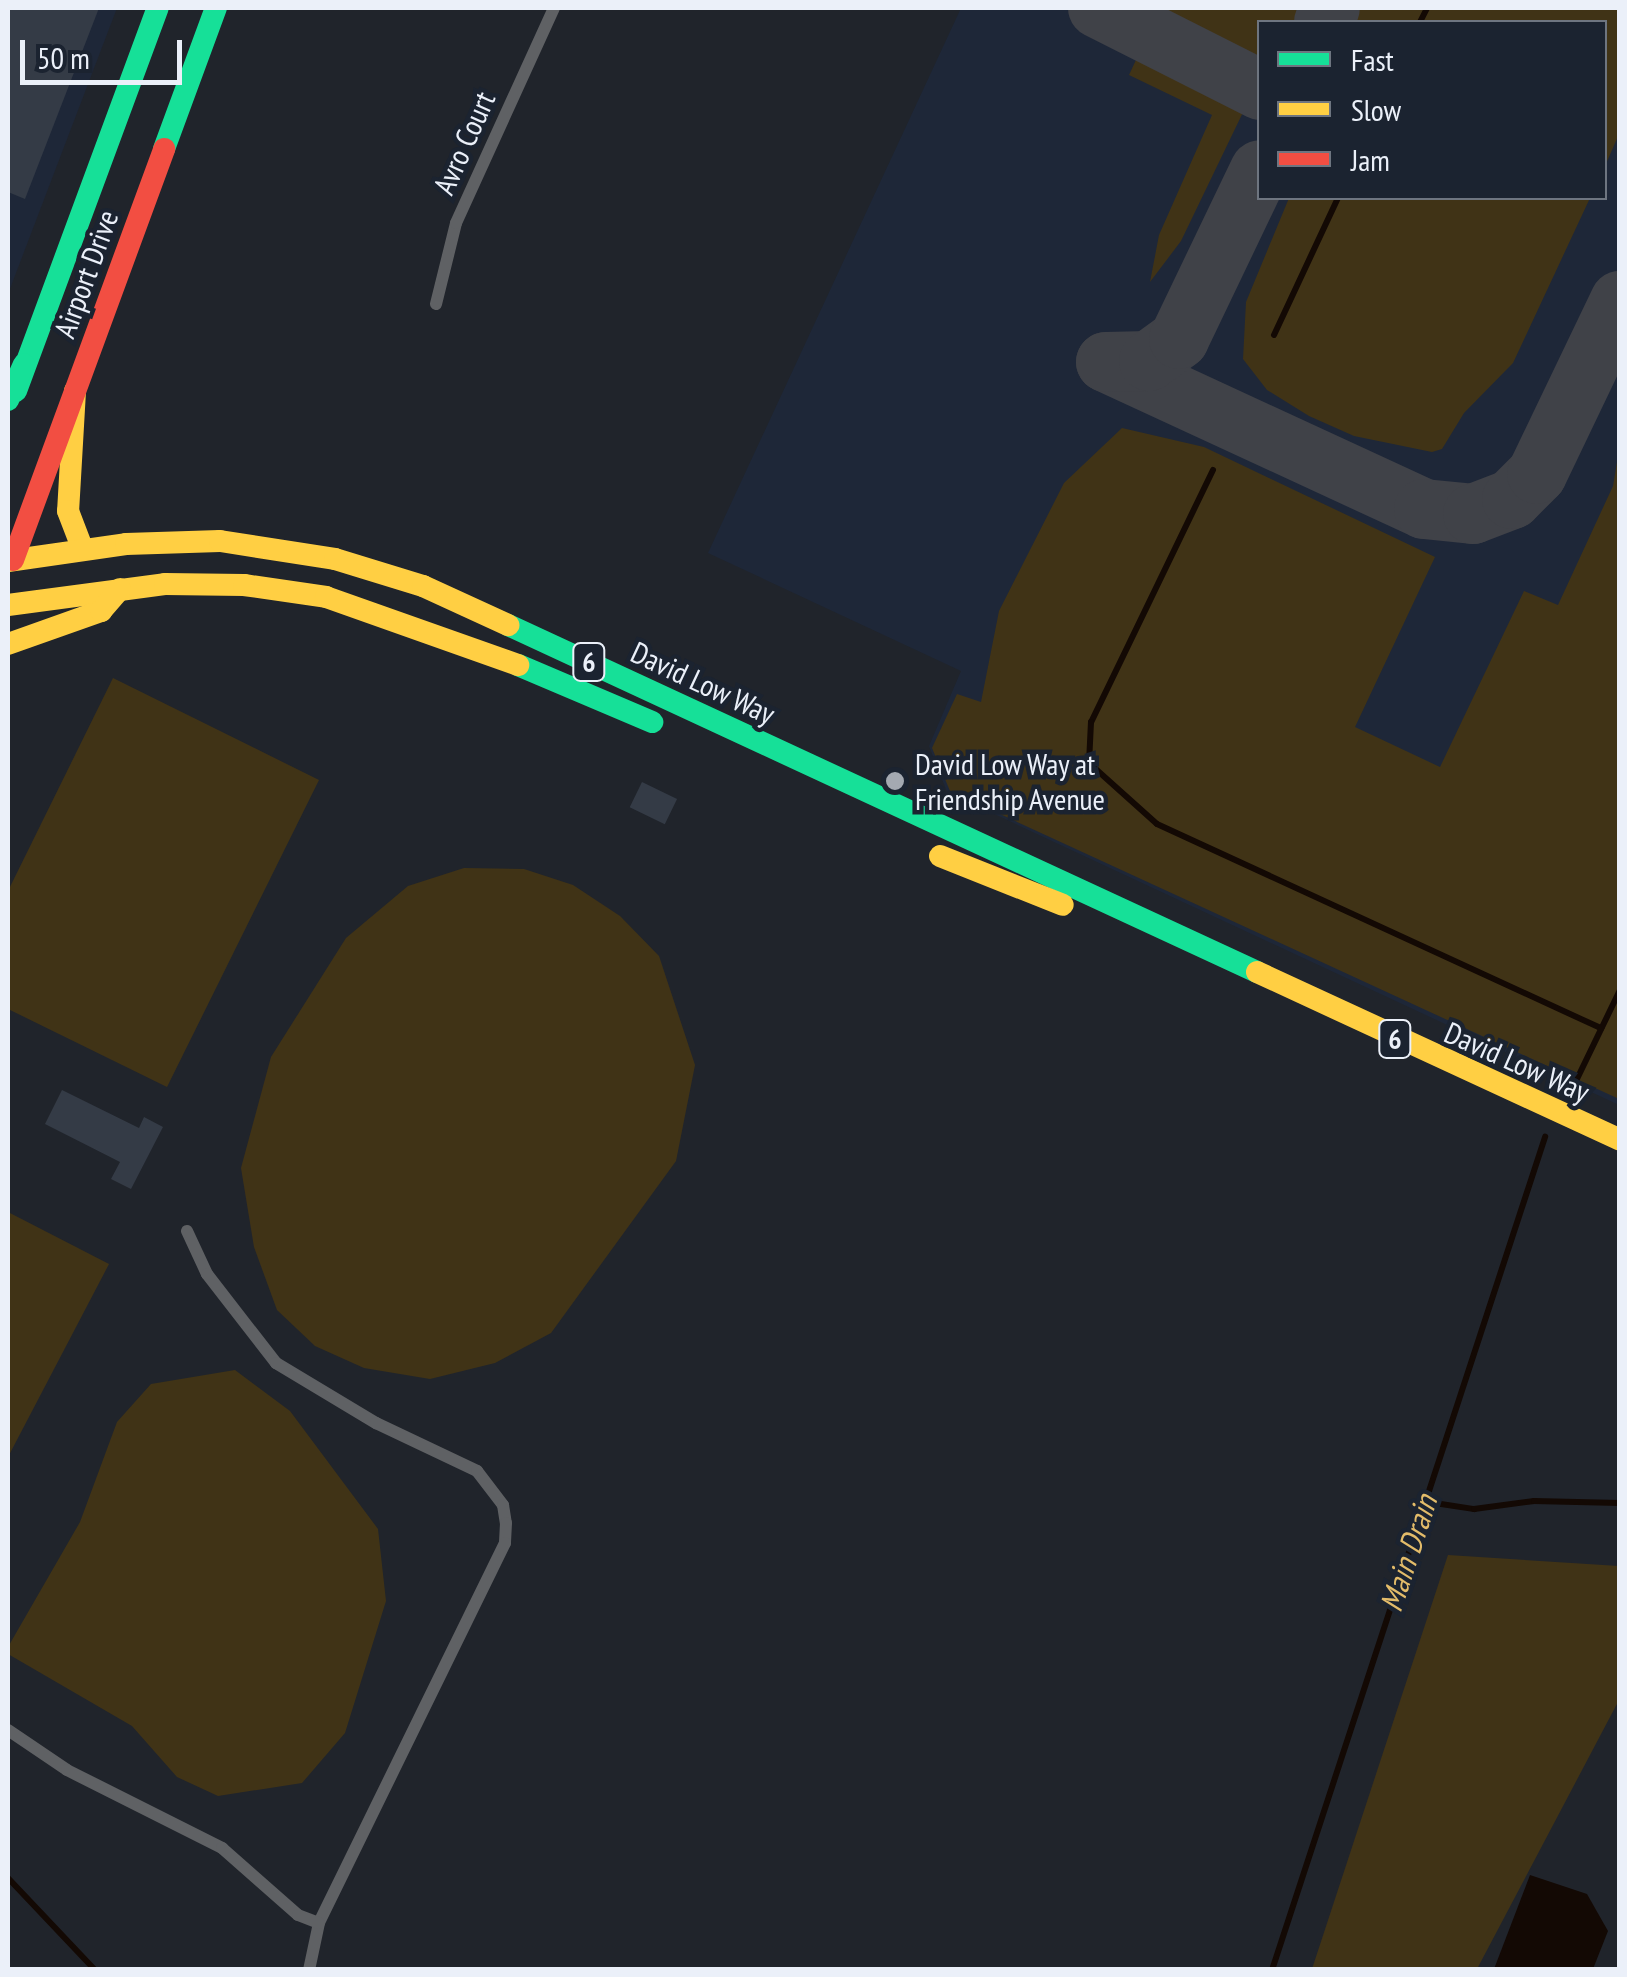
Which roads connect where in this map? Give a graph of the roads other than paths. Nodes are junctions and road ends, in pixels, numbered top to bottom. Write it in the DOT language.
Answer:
graph roads {
  1 [pos="158,8"];
  2 [pos="216,8"];
  3 [pos="554,8"];
  4 [pos="436,304"];
  5 [pos="24,364"];
  6 [pos="75,391"];
  7 [pos="8,400"];
  8 [pos="8,418"];
  9 [pos="82,548"];
  10 [pos="9,565"];
  11 [pos="122,586"];
  12 [pos="8,605"];
  13 [pos="8,644"];
  14 [pos="669,730"];
  15 [pos="968,838"];
  16 [pos="920,847"];
  17 [pos="956,864"];
  18 [pos="1172,935"];
  19 [pos="1620,1140"];
  20 [pos="186,1231"];
  21 [pos="8,1730"];
  22 [pos="319,1923"];
  23 [pos="309,1970"];
  1 -- 5 [label="main road, Airport Drive"];
  2 -- 6 [label="main road, Airport Drive"];
  3 -- 4 [label="lane, Avro Court"];
  5 -- 7 [label="main road"];
  5 -- 8 [label="main road, Airport Drive"];
  6 -- 9 [label="main road"];
  6 -- 10 [label="main road, Airport Drive"];
  9 -- 10 [label="main road, David Low Way / 6"];
  9 -- 15 [label="main road, David Low Way / 6"];
  11 -- 12 [label="main road, David Low Way"];
  11 -- 13 [label="main road"];
  11 -- 14 [label="main road, David Low Way / 6"];
  15 -- 17 [label="main road"];
  15 -- 18 [label="main road, David Low Way / 6"];
  16 -- 17 [label="main road, David Low Way / 6"];
  17 -- 18 [label="main road, David Low Way / 6"];
  18 -- 19 [label="main road, David Low Way / 6"];
  20 -- 22 [label="lane"];
  21 -- 22 [label="lane"];
  22 -- 23 [label="lane"];
}
